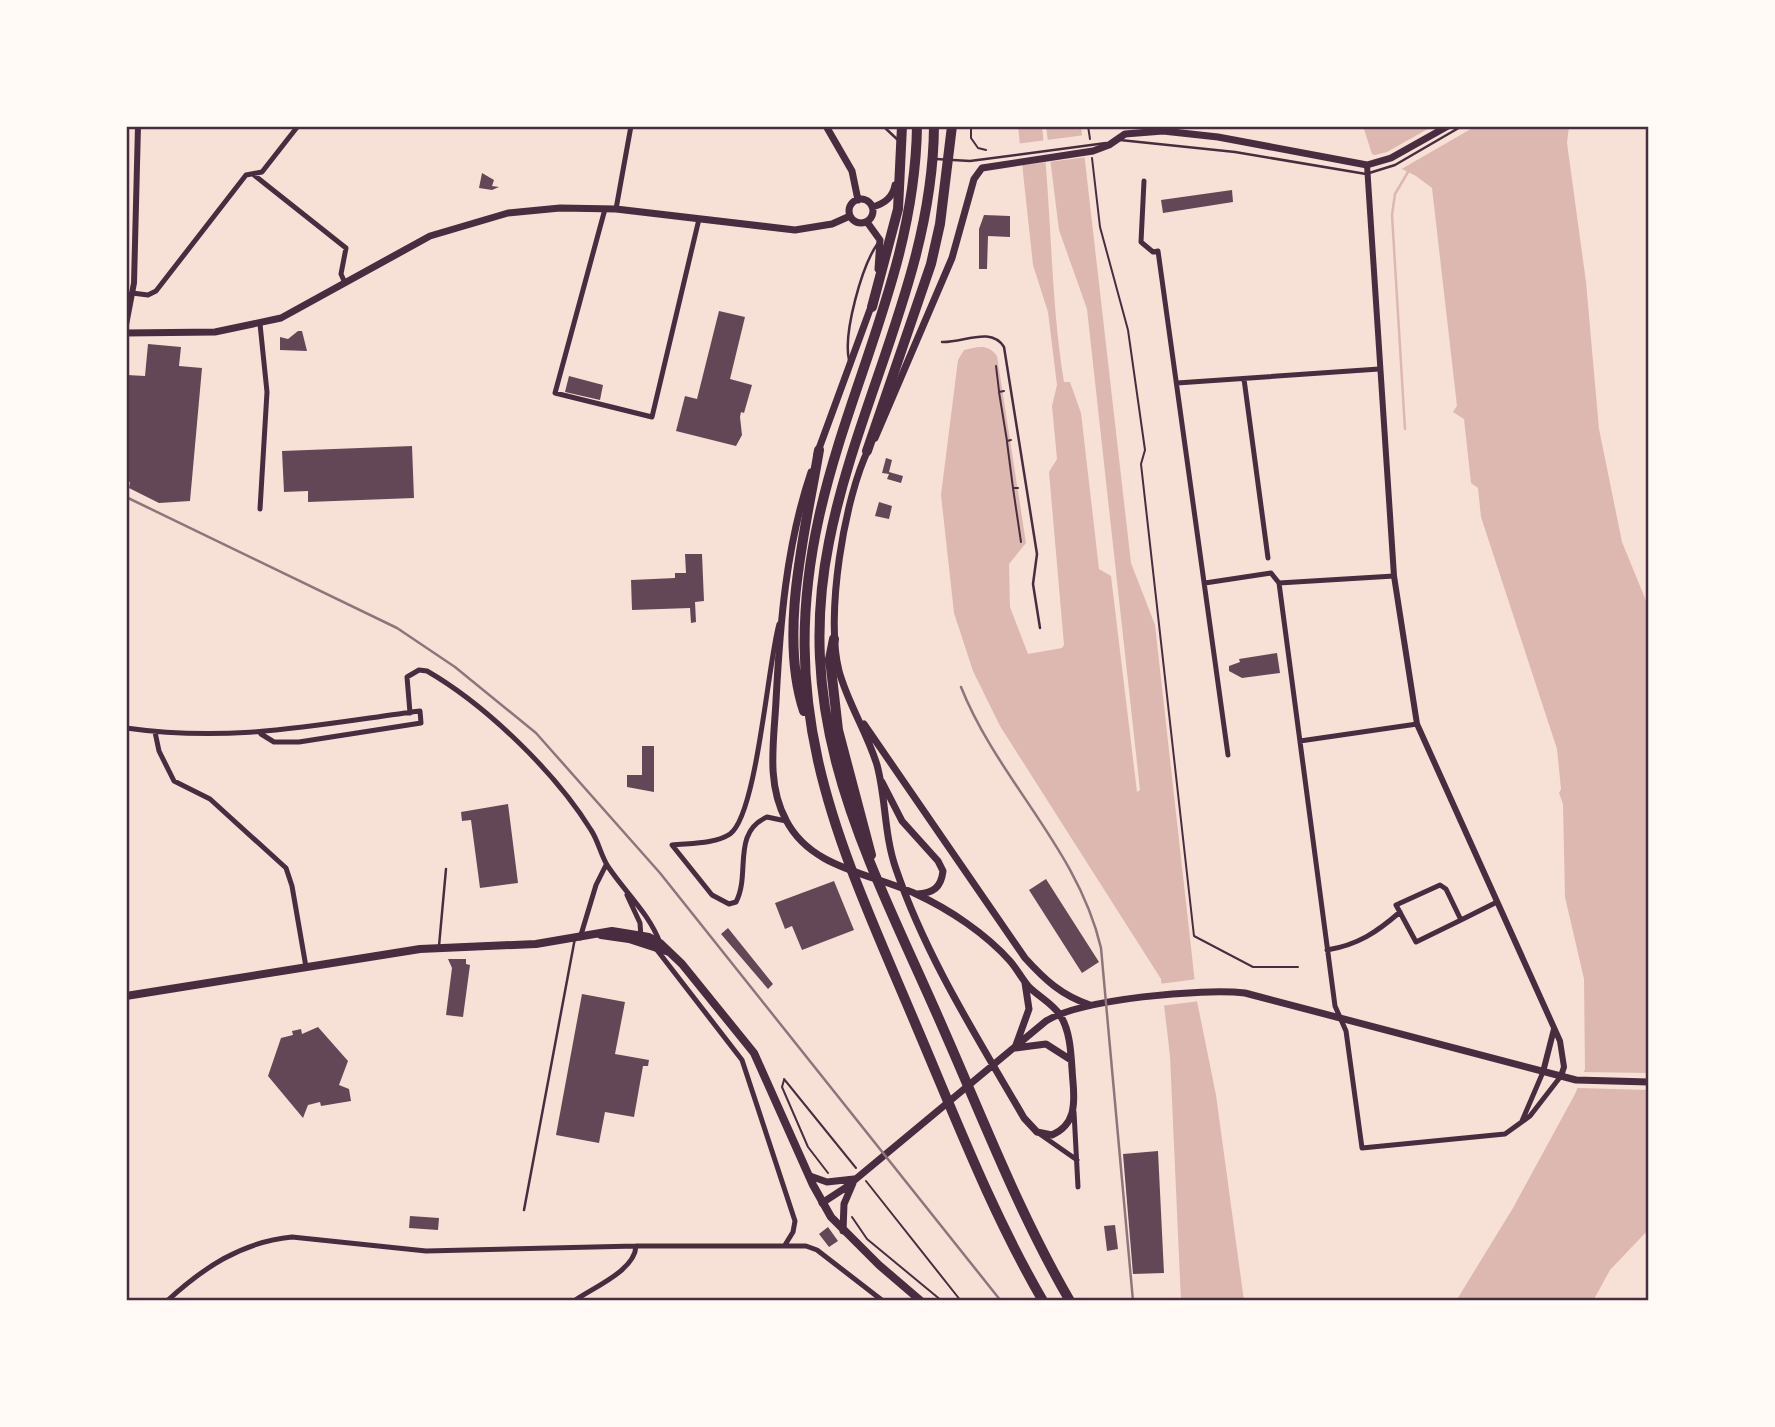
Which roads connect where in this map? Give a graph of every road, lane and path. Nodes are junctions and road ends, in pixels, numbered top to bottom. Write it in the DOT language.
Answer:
graph roads {
  1 [pos="138,126"];
  2 [pos="298,126"];
  3 [pos="631,126"];
  4 [pos="826,126"];
  5 [pos="883,126"];
  6 [pos="902,126"];
  7 [pos="916,126"];
  8 [pos="934,126"];
  9 [pos="950,126"];
  10 [pos="971,126"];
  11 [pos="1088,126"];
  12 [pos="1447,126"];
  13 [pos="1462,126"];
  14 [pos="1163,128"];
  15 [pos="1115,141"];
  16 [pos="986,150"];
  17 [pos="1092,150"];
  18 [pos="921,154"];
  19 [pos="928,156"];
  20 [pos="1016,158"];
  21 [pos="902,160"];
  22 [pos="1371,164"];
  23 [pos="253,174"];
  24 [pos="1366,174"];
  25 [pos="1144,181"];
  26 [pos="858,200"];
  27 [pos="872,207"];
  28 [pos="605,209"];
  29 [pos="615,209"];
  30 [pos="850,216"];
  31 [pos="698,219"];
  32 [pos="867,222"];
  33 [pos="880,240"];
  34 [pos="130,259"];
  35 [pos="126,271"];
  36 [pos="345,283"];
  37 [pos="129,293"];
  38 [pos="872,306"];
  39 [pos="260,324"];
  40 [pos="126,326"];
  41 [pos="126,333"];
  42 [pos="942,342"];
  43 [pos="851,365"];
  44 [pos="996,366"];
  45 [pos="1380,369"];
  46 [pos="1244,379"];
  47 [pos="1177,383"];
  48 [pos="1004,391"];
  49 [pos="999,392"];
  50 [pos="1011,440"];
  51 [pos="1007,441"];
  52 [pos="819,450"];
  53 [pos="867,452"];
  54 [pos="1013,488"];
  55 [pos="1018,488"];
  56 [pos="260,509"];
  57 [pos="1025,535"];
  58 [pos="1020,536"];
  59 [pos="1021,542"];
  60 [pos="1268,558"];
  61 [pos="1394,576"];
  62 [pos="1205,583"];
  63 [pos="1279,583"];
  64 [pos="782,614"];
  65 [pos="1040,628"];
  66 [pos="834,639"];
  67 [pos="410,713"];
  68 [pos="858,718"];
  69 [pos="1417,724"];
  70 [pos="126,728"];
  71 [pos="155,732"];
  72 [pos="261,734"];
  73 [pos="811,734"];
  74 [pos="1300,741"];
  75 [pos="1228,755"];
  76 [pos="881,780"];
  77 [pos="786,821"];
  78 [pos="606,865"];
  79 [pos="872,866"];
  80 [pos="446,869"];
  81 [pos="626,892"];
  82 [pos="916,894"];
  83 [pos="1497,902"];
  84 [pos="1400,912"];
  85 [pos="1461,920"];
  86 [pos="578,938"];
  87 [pos="641,939"];
  88 [pos="439,947"];
  89 [pos="658,947"];
  90 [pos="1327,950"];
  91 [pos="306,967"];
  92 [pos="1297,967"];
  93 [pos="1025,983"];
  94 [pos="126,996"];
  95 [pos="1093,1005"];
  96 [pos="1060,1014"];
  97 [pos="1341,1019"];
  98 [pos="1554,1027"];
  99 [pos="1014,1048"];
  100 [pos="1070,1060"];
  101 [pos="1543,1072"];
  102 [pos="1560,1076"];
  103 [pos="1649,1082"];
  104 [pos="1074,1112"];
  105 [pos="1519,1127"];
  106 [pos="1037,1132"];
  107 [pos="1077,1160"];
  108 [pos="830,1175"];
  109 [pos="810,1176"];
  110 [pos="855,1179"];
  111 [pos="1078,1187"];
  112 [pos="822,1203"];
  113 [pos="524,1210"];
  114 [pos="852,1213"];
  115 [pos="843,1231"];
  116 [pos="785,1245"];
  117 [pos="636,1246"];
  118 [pos="167,1301"];
  119 [pos="574,1301"];
  120 [pos="883,1301"];
  121 [pos="921,1301"];
  122 [pos="942,1301"];
  123 [pos="961,1301"];
  124 [pos="1043,1301"];
  125 [pos="1070,1301"];
  1 -- 34 [label="street"];
  2 -- 23 [label="street"];
  3 -- 29 [label="street"];
  4 -- 26 [label="main road"];
  5 -- 18 [label="lane"];
  6 -- 21 [label="highway"];
  7 -- 73 [label="highway"];
  8 -- 79 [label="highway"];
  9 -- 53 [label="highway"];
  10 -- 16 [label="path"];
  11 -- 17 [label="path"];
  12 -- 22 [label="main road"];
  13 -- 24 [label="lane"];
  14 -- 15 [label="main road"];
  14 -- 22 [label="main road"];
  15 -- 17 [label="main road"];
  15 -- 24 [label="lane"];
  17 -- 20 [label="main road"];
  17 -- 92 [label="path"];
  19 -- 20 [label="lane"];
  20 -- 53 [label="main road"];
  21 -- 27 [label="main road"];
  21 -- 38 [label="highway"];
  22 -- 24 [label="street"];
  23 -- 36 [label="street"];
  23 -- 37 [label="street"];
  24 -- 45 [label="street"];
  25 -- 47 [label="street"];
  26 -- 27 [label="main road"];
  26 -- 30 [label="main road"];
  27 -- 32 [label="main road"];
  28 -- 29 [label="main road"];
  28 -- 31 [label="street"];
  28 -- 36 [label="main road"];
  29 -- 31 [label="main road"];
  30 -- 31 [label="main road"];
  30 -- 32 [label="main road"];
  32 -- 33 [label="main road"];
  33 -- 38 [label="main road"];
  33 -- 43 [label="lane"];
  34 -- 35 [label="street"];
  34 -- 37 [label="street"];
  36 -- 39 [label="main road"];
  37 -- 40 [label="street"];
  38 -- 43 [label="main road"];
  39 -- 41 [label="main road"];
  39 -- 56 [label="street"];
  42 -- 65 [label="lane"];
  43 -- 52 [label="main road"];
  44 -- 49 [label="path"];
  45 -- 46 [label="street"];
  45 -- 61 [label="street"];
  46 -- 47 [label="street"];
  46 -- 60 [label="street"];
  47 -- 62 [label="street"];
  48 -- 49 [label="path"];
  49 -- 51 [label="path"];
  50 -- 51 [label="path"];
  51 -- 54 [label="path"];
  52 -- 64 [label="main road"];
  52 -- 73 [label="highway"];
  53 -- 66 [label="main road"];
  54 -- 55 [label="path"];
  54 -- 58 [label="path"];
  57 -- 58 [label="path"];
  58 -- 59 [label="path"];
  61 -- 63 [label="street"];
  61 -- 69 [label="street"];
  62 -- 63 [label="street"];
  62 -- 75 [label="street"];
  63 -- 74 [label="street"];
  64 -- 77 [label="main road"];
  64 -- 77 [label="street"];
  66 -- 68 [label="main road"];
  66 -- 79 [label="highway"];
  67 -- 72 [label="street"];
  67 -- 72 [label="street"];
  67 -- 78 [label="street"];
  68 -- 76 [label="main road"];
  68 -- 95 [label="main road"];
  69 -- 74 [label="street"];
  69 -- 83 [label="street"];
  70 -- 71 [label="street"];
  71 -- 72 [label="street"];
  71 -- 91 [label="street"];
  73 -- 124 [label="highway"];
  74 -- 90 [label="street"];
  76 -- 82 [label="main road"];
  76 -- 106 [label="main road"];
  77 -- 82 [label="main road"];
  78 -- 81 [label="street"];
  78 -- 86 [label="street"];
  79 -- 125 [label="highway"];
  80 -- 88 [label="lane"];
  81 -- 87 [label="street"];
  81 -- 89 [label="street"];
  82 -- 93 [label="main road"];
  83 -- 85 [label="street"];
  83 -- 98 [label="street"];
  84 -- 85 [label="street"];
  84 -- 85 [label="street"];
  84 -- 90 [label="street"];
  86 -- 87 [label="main road"];
  86 -- 88 [label="main road"];
  86 -- 113 [label="lane"];
  87 -- 89 [label="main road"];
  88 -- 91 [label="main road"];
  89 -- 109 [label="main road"];
  89 -- 116 [label="street"];
  90 -- 97 [label="street"];
  91 -- 94 [label="main road"];
  93 -- 96 [label="main road"];
  93 -- 99 [label="main road"];
  95 -- 96 [label="main road"];
  95 -- 97 [label="main road"];
  96 -- 99 [label="main road"];
  96 -- 100 [label="main road"];
  97 -- 101 [label="main road"];
  97 -- 105 [label="street"];
  98 -- 101 [label="street"];
  98 -- 102 [label="street"];
  99 -- 100 [label="main road"];
  99 -- 110 [label="main road"];
  100 -- 104 [label="main road"];
  101 -- 102 [label="main road"];
  101 -- 105 [label="street"];
  102 -- 103 [label="main road"];
  102 -- 105 [label="street"];
  104 -- 106 [label="main road"];
  104 -- 107 [label="street"];
  106 -- 107 [label="street"];
  107 -- 111 [label="street"];
  108 -- 123 [label="path"];
  109 -- 110 [label="main road"];
  109 -- 112 [label="main road"];
  110 -- 112 [label="main road"];
  110 -- 115 [label="main road"];
  112 -- 115 [label="main road"];
  114 -- 122 [label="path"];
  115 -- 121 [label="main road"];
  116 -- 117 [label="street"];
  116 -- 120 [label="street"];
  117 -- 118 [label="street"];
  117 -- 119 [label="street"];
}
